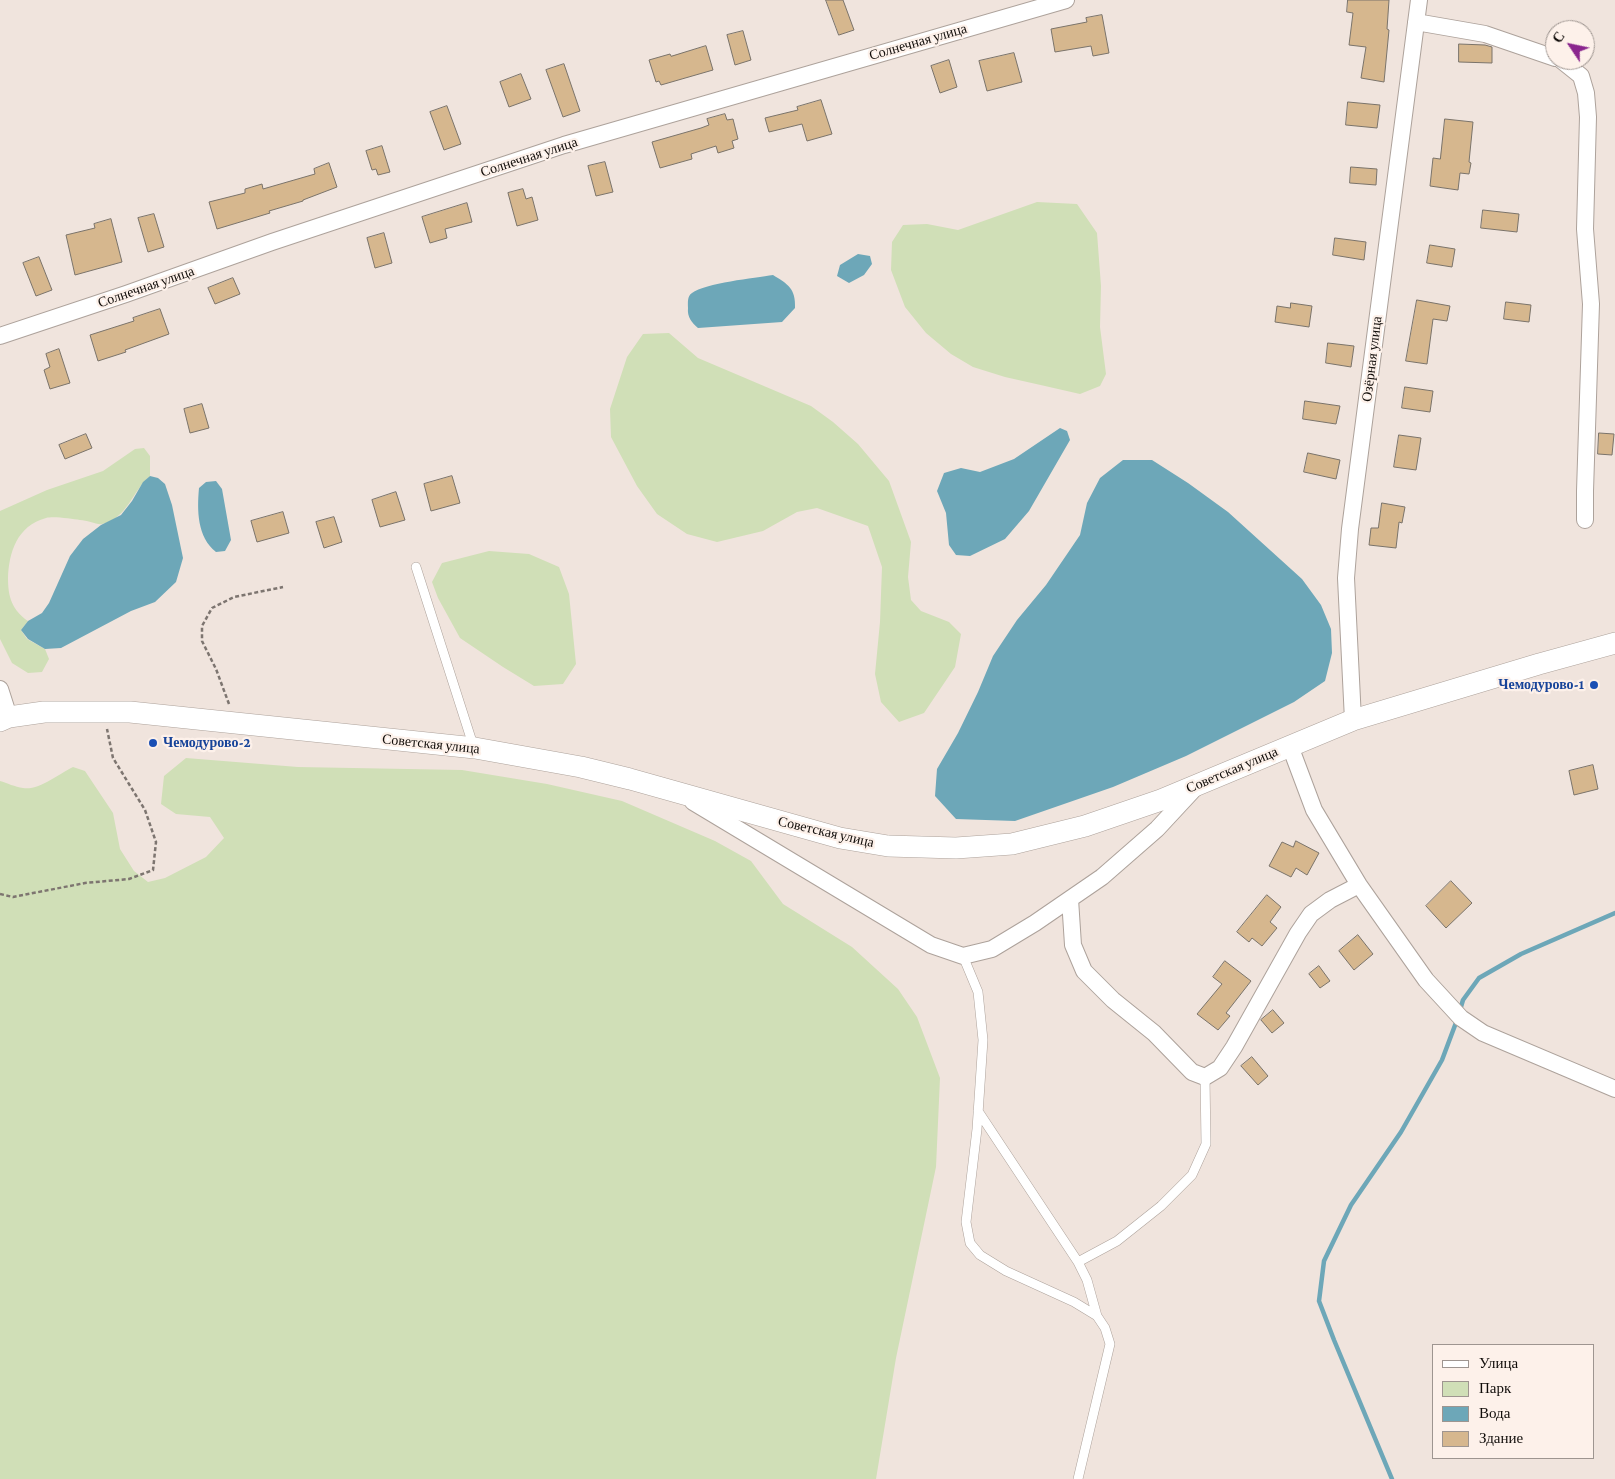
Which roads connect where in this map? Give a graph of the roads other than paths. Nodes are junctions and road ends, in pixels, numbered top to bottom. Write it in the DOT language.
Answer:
graph roads {
  1 [pos="1066,0"];
  2 [pos="1418,0"];
  3 [pos="1416,22"];
  4 [pos="1545,55"];
  5 [pos="1574,70"];
  6 [pos="0,336"];
  7 [pos="1585,520"];
  8 [pos="416,567"];
  9 [pos="1615,643"];
  10 [pos="0,689"];
  11 [pos="5,719"];
  12 [pos="1353,720"];
  13 [pos="1290,746"];
  14 [pos="474,748"];
  15 [pos="1199,784"];
  16 [pos="678,793"];
  17 [pos="1359,885"];
  18 [pos="1070,899"];
  19 [pos="963,956"];
  20 [pos="1205,1077"];
  21 [pos="1615,1088"];
  22 [pos="978,1111"];
  23 [pos="1078,1262"];
  24 [pos="1097,1316"];
  25 [pos="1078,1479"];
  1 -- 6 [label="street, Солнечная улица"];
  2 -- 3 [label="street, Озёрная улица"];
  3 -- 4 [label="street"];
  3 -- 12 [label="street, Озёрная улица"];
  5 -- 7 [label="street"];
  8 -- 14 [label="lane"];
  9 -- 12 [label="street, Советская улица"];
  10 -- 11 [label="street"];
  11 -- 14 [label="street, Советская улица"];
  12 -- 13 [label="street, Советская улица"];
  13 -- 15 [label="street, Советская улица"];
  13 -- 17 [label="street"];
  14 -- 16 [label="street, Советская улица"];
  15 -- 16 [label="street, Советская улица"];
  15 -- 18 [label="street"];
  16 -- 19 [label="street"];
  17 -- 20 [label="street"];
  17 -- 21 [label="street"];
  18 -- 19 [label="street"];
  18 -- 20 [label="street"];
  19 -- 22 [label="lane"];
  20 -- 23 [label="lane"];
  22 -- 23 [label="lane"];
  22 -- 24 [label="lane"];
  23 -- 24 [label="lane"];
  24 -- 25 [label="lane"];
}
